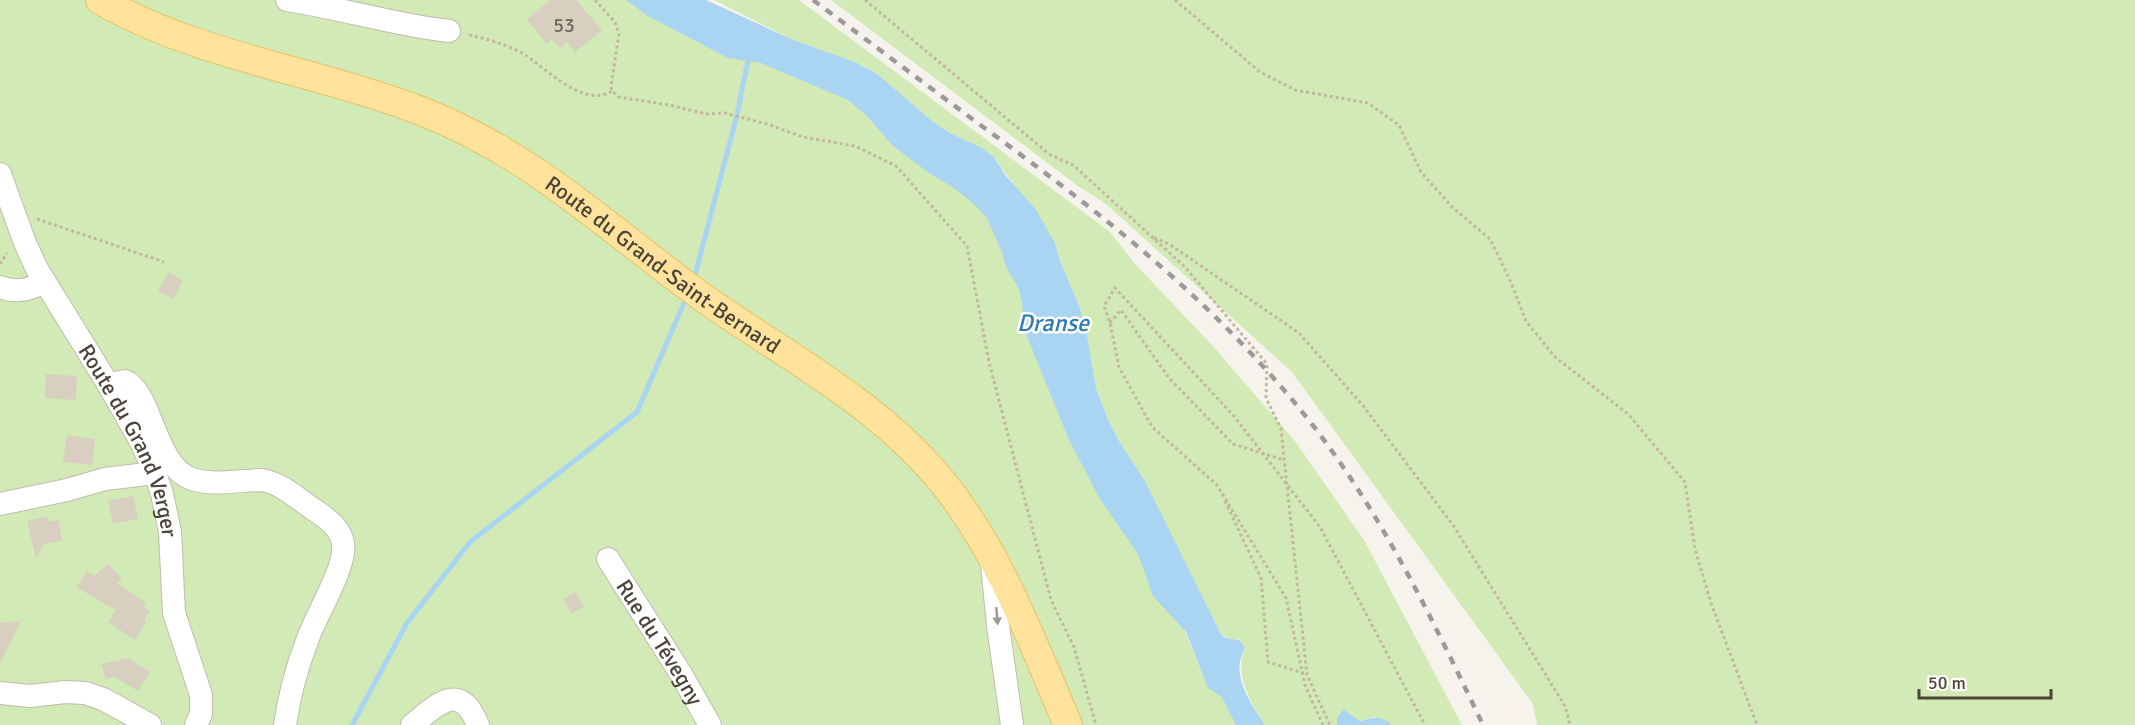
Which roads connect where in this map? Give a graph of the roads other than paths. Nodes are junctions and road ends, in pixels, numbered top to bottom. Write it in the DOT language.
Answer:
graph roads {
  1 [pos="99,0"];
  2 [pos="287,0"];
  3 [pos="343,0"];
  4 [pos="320,5"];
  5 [pos="448,31"];
  6 [pos="0,174"];
  7 [pos="44,282"];
  8 [pos="0,287"];
  9 [pos="108,384"];
  10 [pos="155,473"];
  11 [pos="0,504"];
  12 [pos="992,558"];
  13 [pos="608,559"];
  14 [pos="0,693"];
  15 [pos="150,725"];
  16 [pos="196,725"];
  17 [pos="285,725"];
  18 [pos="412,725"];
  19 [pos="478,725"];
  20 [pos="710,725"];
  21 [pos="1012,725"];
  22 [pos="1068,725"];
  1 -- 12 [label="main road, Route du Grand-Saint-Bernard"];
  2 -- 4 [label="street"];
  3 -- 4 [label="street"];
  4 -- 5 [label="street"];
  6 -- 7 [label="street, Route du Grand Verger"];
  7 -- 8 [label="street"];
  7 -- 9 [label="street, Route du Grand Verger"];
  9 -- 10 [label="street, Route du Grand Verger"];
  9 -- 17 [label="street"];
  10 -- 11 [label="street"];
  10 -- 16 [label="street, Route du Grand Verger"];
  12 -- 21 [label="street, one-way"];
  12 -- 22 [label="main road, Route du Grand-Saint-Bernard"];
  13 -- 20 [label="street, Rue du Tévegny"];
  14 -- 15 [label="street"];
  18 -- 19 [label="street"];
}
